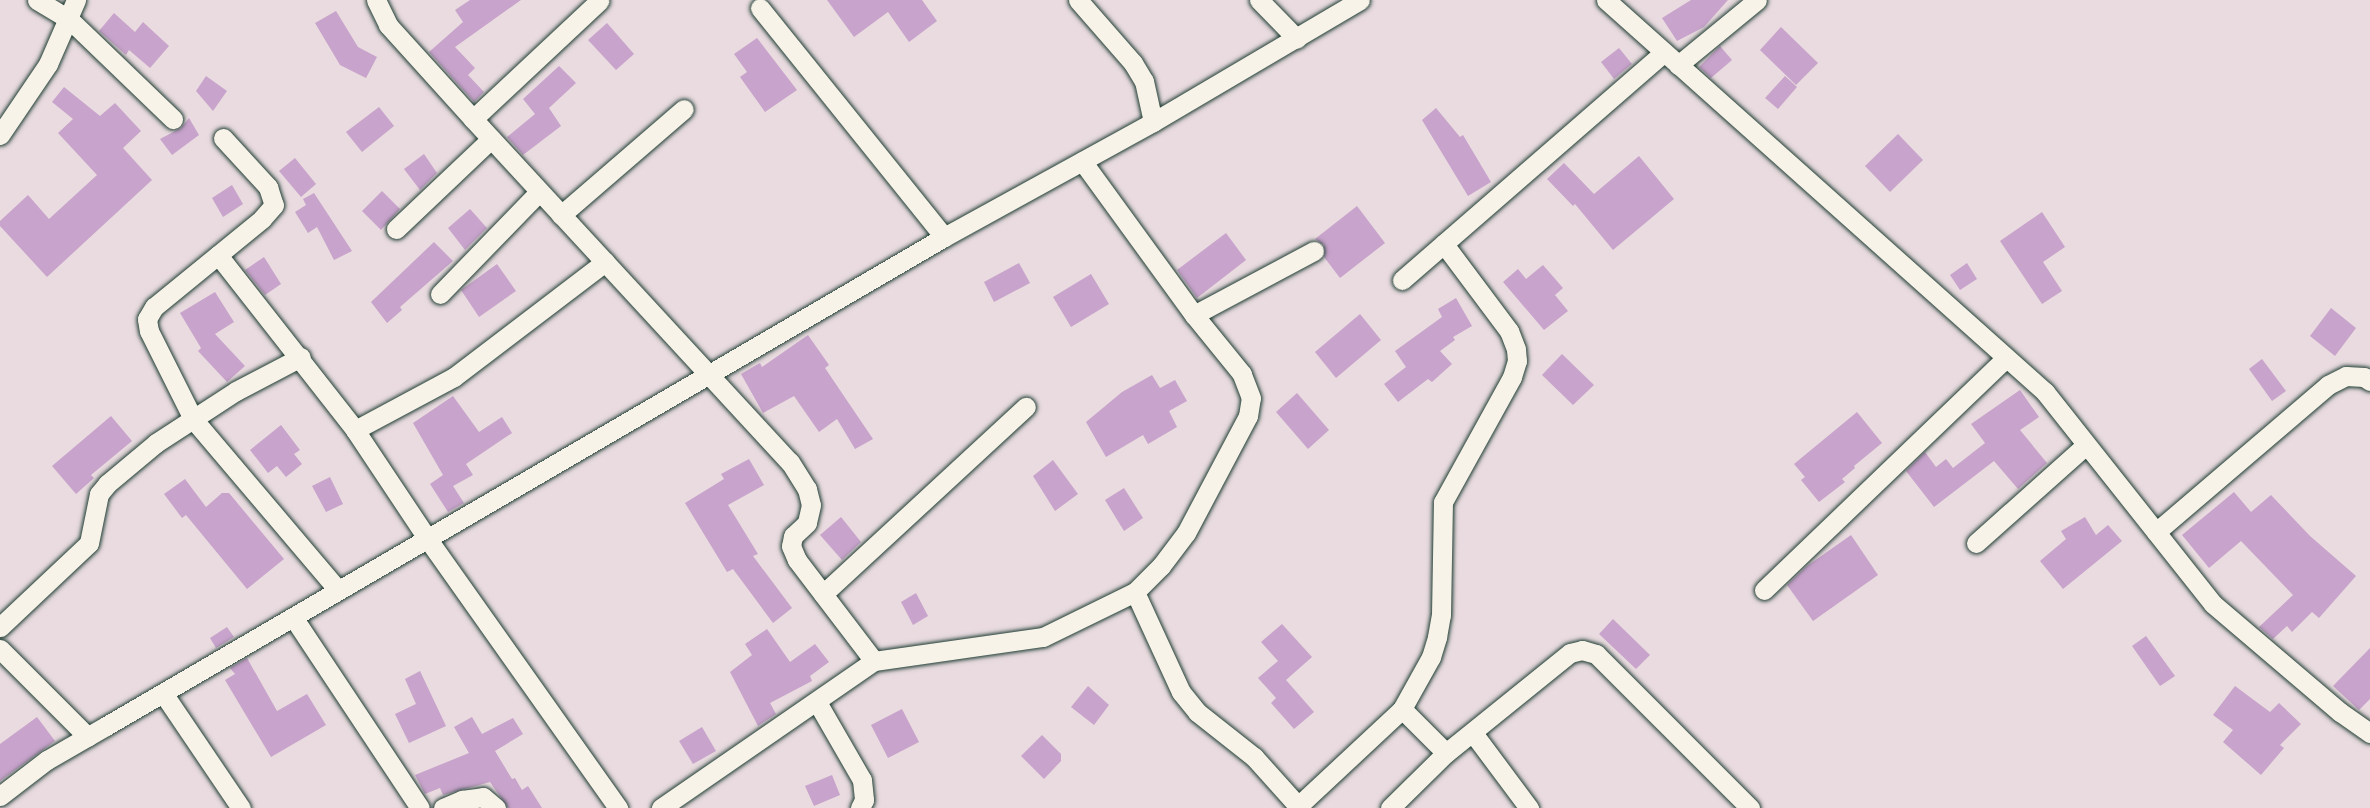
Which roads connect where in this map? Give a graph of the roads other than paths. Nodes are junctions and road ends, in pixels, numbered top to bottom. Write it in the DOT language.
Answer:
graph roads {
  1 [pos="37,0"];
  2 [pos="76,0"];
  3 [pos="376,0"];
  4 [pos="1078,0"];
  5 [pos="1259,0"];
  6 [pos="1360,0"];
  7 [pos="1606,0"];
  8 [pos="1757,0"];
  9 [pos="599,1"];
  10 [pos="761,3"];
  11 [pos="70,20"];
  12 [pos="1297,39"];
  13 [pos="1671,58"];
  14 [pos="684,109"];
  15 [pos="173,119"];
  16 [pos="472,119"];
  17 [pos="1153,122"];
  18 [pos="0,135"];
  19 [pos="223,138"];
  20 [pos="491,139"];
  21 [pos="1082,161"];
  22 [pos="539,192"];
  23 [pos="561,215"];
  24 [pos="396,229"];
  25 [pos="944,237"];
  26 [pos="1444,244"];
  27 [pos="1314,251"];
  28 [pos="218,255"];
  29 [pos="605,262"];
  30 [pos="1402,280"];
  31 [pos="440,293"];
  32 [pos="1194,315"];
  33 [pos="301,357"];
  34 [pos="2006,358"];
  35 [pos="709,373"];
  36 [pos="2370,381"];
  37 [pos="1026,407"];
  38 [pos="193,419"];
  39 [pos="355,430"];
  40 [pos="2086,445"];
  41 [pos="2156,532"];
  42 [pos="427,538"];
  43 [pos="1976,542"];
  44 [pos="338,590"];
  45 [pos="1764,590"];
  46 [pos="1135,592"];
  47 [pos="823,594"];
  48 [pos="293,617"];
  49 [pos="0,627"];
  50 [pos="0,649"];
  51 [pos="874,661"];
  52 [pos="163,692"];
  53 [pos="817,702"];
  54 [pos="1402,709"];
  55 [pos="1473,733"];
  56 [pos="2370,733"];
  57 [pos="88,737"];
  58 [pos="1446,753"];
  59 [pos="0,796"];
  60 [pos="1297,807"];
  61 [pos="241,808"];
  62 [pos="420,808"];
  63 [pos="443,808"];
  64 [pos="496,808"];
  65 [pos="618,808"];
  66 [pos="661,808"];
  67 [pos="860,808"];
  68 [pos="1390,808"];
  69 [pos="1529,808"];
  70 [pos="1750,808"];
  1 -- 11 [label="street"];
  2 -- 11 [label="street"];
  3 -- 16 [label="street"];
  4 -- 17 [label="street"];
  5 -- 12 [label="street"];
  6 -- 12 [label="street"];
  7 -- 13 [label="street"];
  8 -- 13 [label="street"];
  9 -- 16 [label="street"];
  10 -- 25 [label="street"];
  11 -- 15 [label="street"];
  11 -- 18 [label="street"];
  12 -- 17 [label="street"];
  13 -- 26 [label="street"];
  13 -- 34 [label="street"];
  14 -- 23 [label="street"];
  16 -- 20 [label="street"];
  17 -- 21 [label="street"];
  19 -- 28 [label="street"];
  20 -- 22 [label="street"];
  20 -- 24 [label="street"];
  21 -- 25 [label="street"];
  21 -- 32 [label="street"];
  22 -- 23 [label="street"];
  22 -- 31 [label="street"];
  23 -- 29 [label="street"];
  25 -- 35 [label="street"];
  26 -- 30 [label="street"];
  26 -- 54 [label="street"];
  27 -- 32 [label="street"];
  28 -- 33 [label="street"];
  28 -- 38 [label="street"];
  29 -- 35 [label="street"];
  29 -- 39 [label="street"];
  32 -- 46 [label="street"];
  33 -- 38 [label="street"];
  33 -- 39 [label="street"];
  34 -- 40 [label="street"];
  34 -- 45 [label="street"];
  35 -- 42 [label="street"];
  35 -- 47 [label="street"];
  36 -- 41 [label="street"];
  37 -- 47 [label="street"];
  38 -- 44 [label="street"];
  38 -- 49 [label="street"];
  39 -- 42 [label="street"];
  40 -- 41 [label="street"];
  40 -- 43 [label="street"];
  41 -- 56 [label="street"];
  42 -- 44 [label="street"];
  42 -- 65 [label="street"];
  44 -- 48 [label="street"];
  46 -- 51 [label="street"];
  46 -- 60 [label="street"];
  47 -- 51 [label="street"];
  48 -- 52 [label="street"];
  48 -- 62 [label="street"];
  50 -- 57 [label="street"];
  51 -- 53 [label="street"];
  52 -- 57 [label="street"];
  52 -- 61 [label="street"];
  53 -- 66 [label="street"];
  53 -- 67 [label="street"];
  54 -- 58 [label="street"];
  54 -- 60 [label="street"];
  55 -- 58 [label="street"];
  55 -- 69 [label="street"];
  55 -- 70 [label="street"];
  57 -- 59 [label="street"];
  58 -- 68 [label="street"];
  63 -- 64 [label="street"];
}
